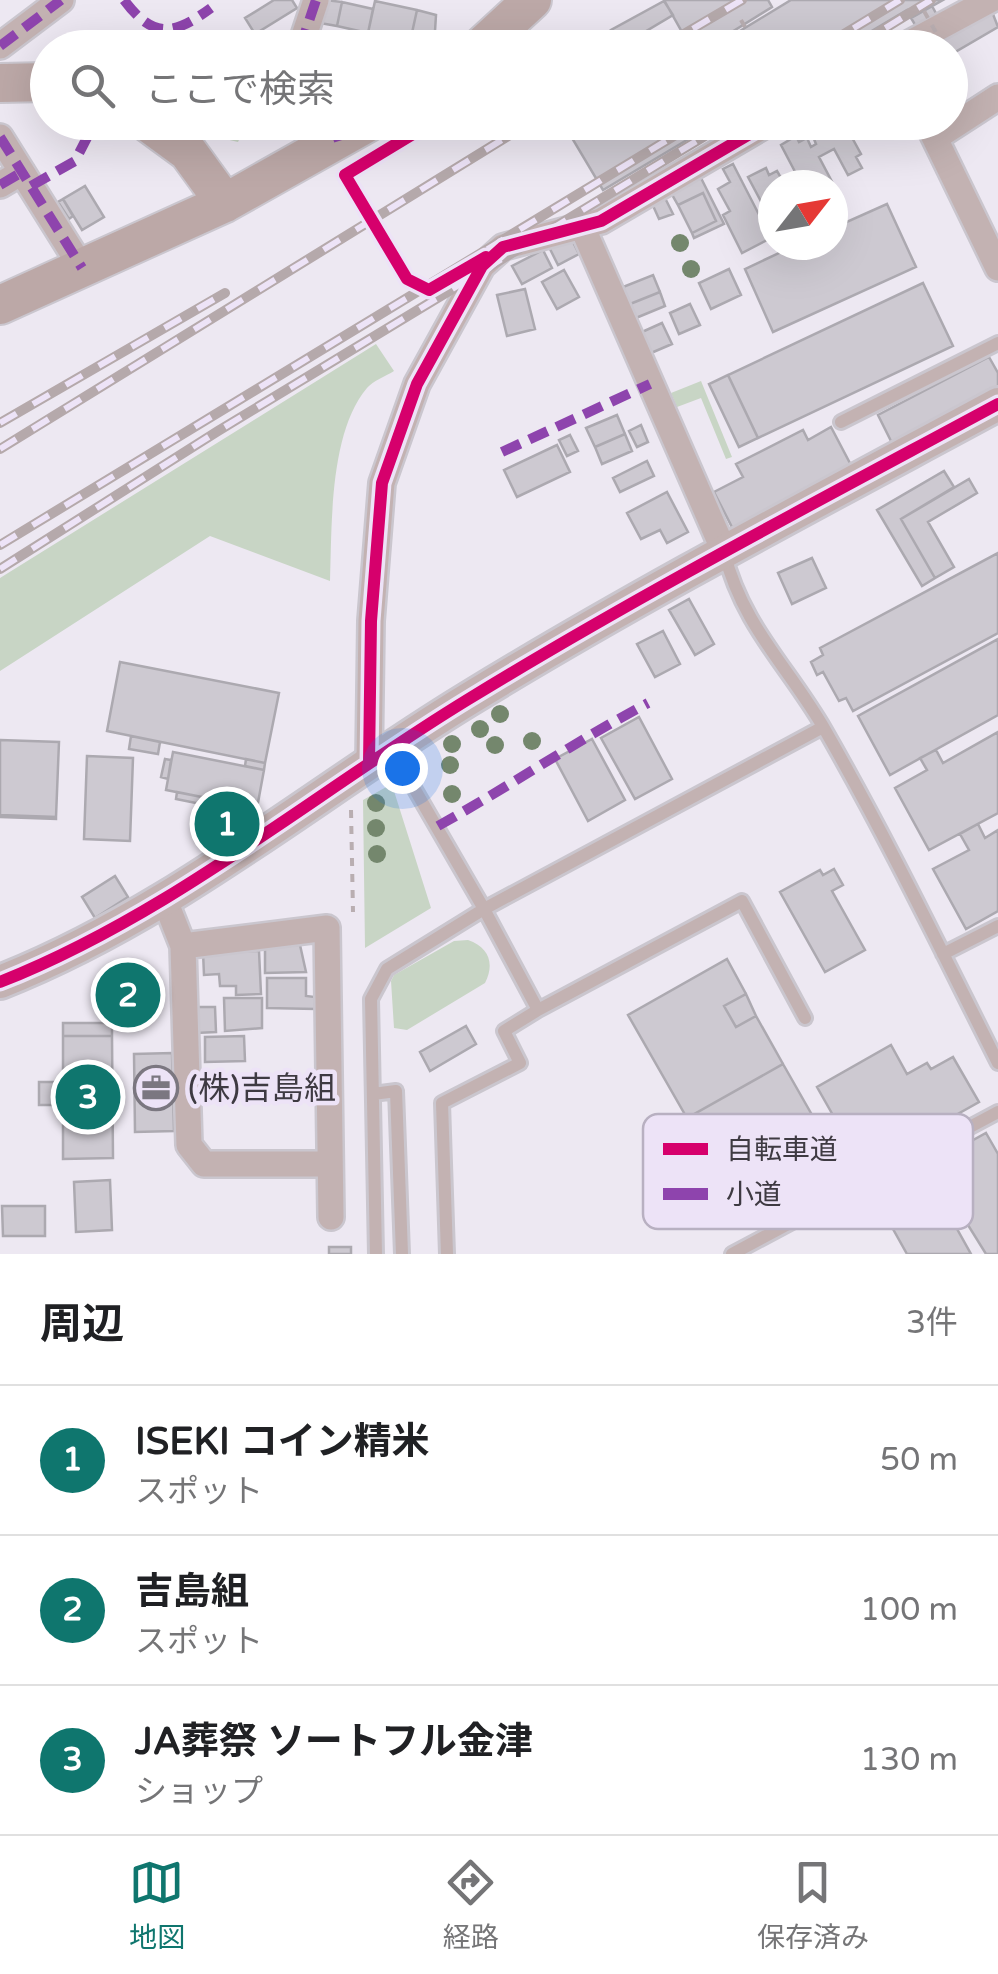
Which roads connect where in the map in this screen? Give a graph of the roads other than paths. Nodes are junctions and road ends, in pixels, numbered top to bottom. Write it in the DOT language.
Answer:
graph roads {
  1 [pos="60,0"];
  2 [pos="316,0"];
  3 [pos="532,0"];
  4 [pos="990,0"];
  5 [pos="306,30"];
  6 [pos="500,30"];
  7 [pos="935,30"];
  8 [pos="0,46"];
  9 [pos="30,82"];
  10 [pos="0,83"];
  11 [pos="998,97"];
  12 [pos="968,112"];
  13 [pos="0,138"];
  14 [pos="172,140"];
  15 [pos="329,140"];
  16 [pos="739,140"];
  17 [pos="936,140"];
  18 [pos="11,178"];
  19 [pos="225,203"];
  20 [pos="582,224"];
  21 [pos="82,268"];
  22 [pos="998,268"];
  23 [pos="0,305"];
  24 [pos="998,343"];
  25 [pos="998,404"];
  26 [pos="841,422"];
  27 [pos="724,551"];
  28 [pos="824,726"];
  29 [pos="370,763"];
  30 [pos="164,898"];
  31 [pos="484,909"];
  32 [pos="998,926"];
  33 [pos="183,946"];
  34 [pos="944,954"];
  35 [pos="9,974"];
  36 [pos="538,1010"];
  37 [pos="805,1018"];
  38 [pos="998,1063"];
  39 [pos="373,1094"];
  40 [pos="998,1112"];
  41 [pos="973,1125"];
  42 [pos="328,1164"];
  43 [pos="331,1218"];
  44 [pos="779,1229"];
  45 [pos="376,1254"];
  46 [pos="402,1254"];
  47 [pos="447,1254"];
  48 [pos="732,1254"];
  1 -- 8 [label="street"];
  2 -- 5 [label="street"];
  3 -- 6 [label="main road"];
  4 -- 7 [label="street"];
  9 -- 10 [label="main road"];
  11 -- 12 [label="street"];
  13 -- 18 [label="street"];
  14 -- 19 [label="main road"];
  15 -- 19 [label="main road"];
  16 -- 20 [label="street"];
  17 -- 22 [label="street"];
  18 -- 21 [label="street"];
  19 -- 21 [label="main road"];
  20 -- 27 [label="street"];
  20 -- 29 [label="street"];
  21 -- 23 [label="main road"];
  24 -- 26 [label="lane"];
  25 -- 27 [label="street"];
  27 -- 28 [label="lane"];
  27 -- 29 [label="street"];
  28 -- 31 [label="lane"];
  28 -- 34 [label="lane"];
  29 -- 30 [label="street"];
  29 -- 31 [label="lane"];
  30 -- 33 [label="street"];
  30 -- 35 [label="street"];
  31 -- 36 [label="lane"];
  31 -- 39 [label="lane"];
  32 -- 34 [label="lane"];
  33 -- 42 [label="street"];
  33 -- 42 [label="street"];
  34 -- 38 [label="lane"];
  36 -- 37 [label="lane"];
  36 -- 47 [label="lane"];
  39 -- 45 [label="lane"];
  39 -- 46 [label="lane"];
  40 -- 41 [label="lane"];
  42 -- 43 [label="street"];
  44 -- 48 [label="lane"];
}
